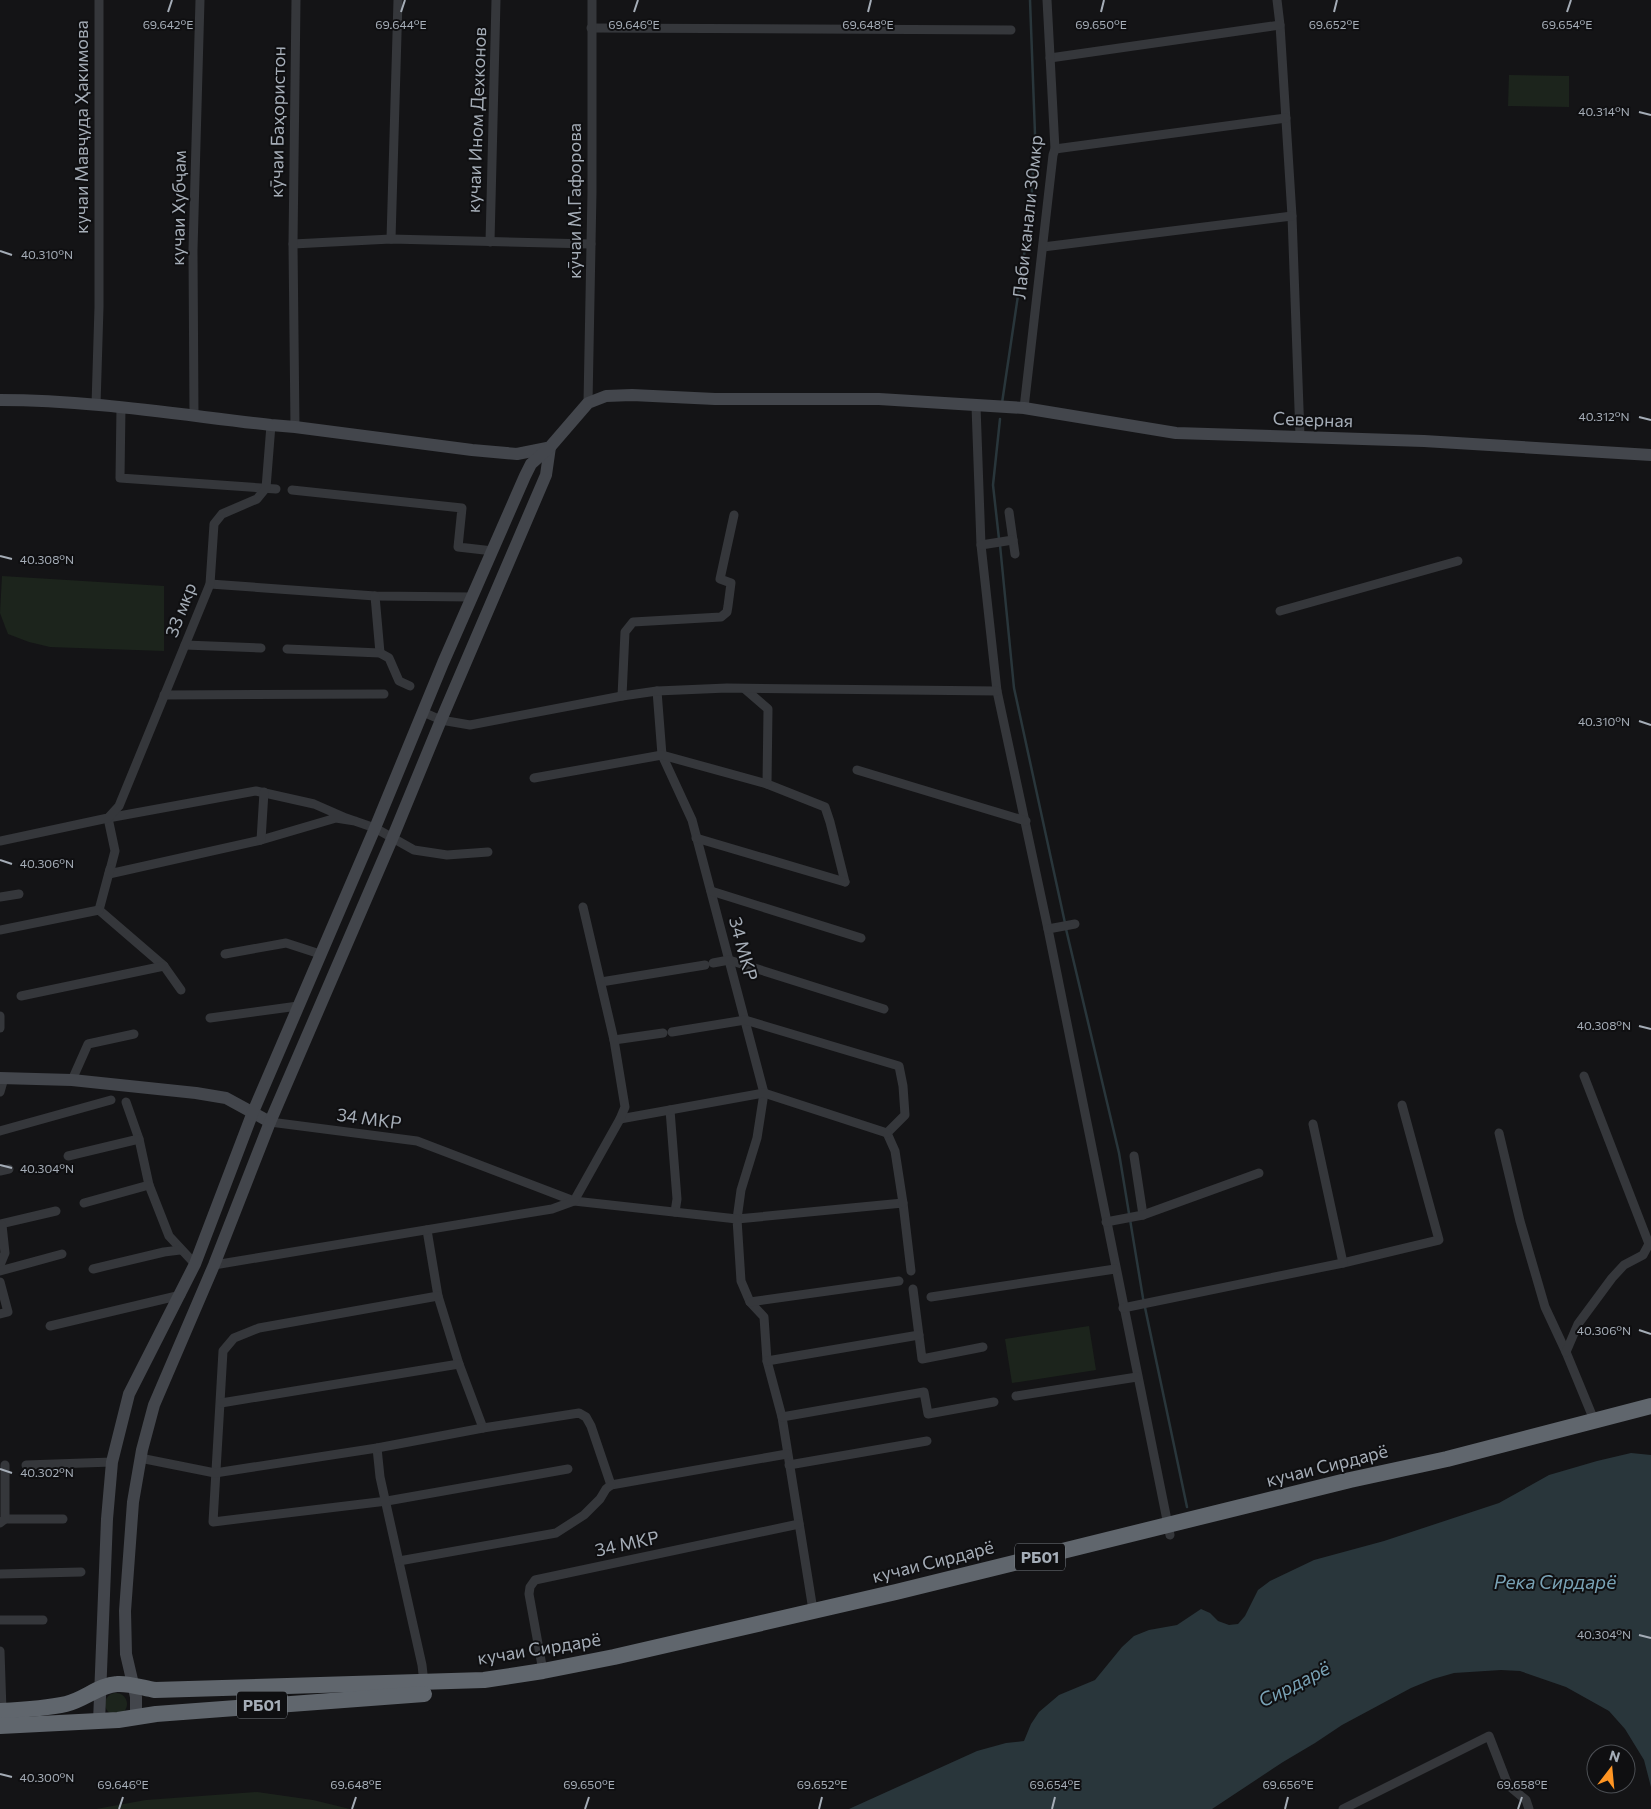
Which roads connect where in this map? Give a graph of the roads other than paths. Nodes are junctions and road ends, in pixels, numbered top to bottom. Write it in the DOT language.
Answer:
graph roads {
  1 [pos="99,0"];
  2 [pos="200,0"];
  3 [pos="296,0"];
  4 [pos="398,0"];
  5 [pos="496,0"];
  6 [pos="592,0"];
  7 [pos="1047,0"];
  8 [pos="1276,0"];
  9 [pos="1280,25"];
  10 [pos="591,28"];
  11 [pos="1011,30"];
  12 [pos="1050,58"];
  13 [pos="1286,118"];
  14 [pos="1055,149"];
  15 [pos="1292,216"];
  16 [pos="391,240"];
  17 [pos="490,242"];
  18 [pos="293,244"];
  19 [pos="591,244"];
  20 [pos="1043,247"];
  21 [pos="0,400"];
  22 [pos="588,403"];
  23 [pos="96,404"];
  24 [pos="976,406"];
  25 [pos="121,407"];
  26 [pos="1024,408"];
  27 [pos="194,416"];
  28 [pos="271,425"];
  29 [pos="295,426"];
  30 [pos="1300,436"];
  31 [pos="550,447"];
  32 [pos="517,454"];
  33 [pos="1651,455"];
  34 [pos="526,476"];
  35 [pos="266,488"];
  36 [pos="276,489"];
  37 [pos="292,490"];
  38 [pos="510,511"];
  39 [pos="1009,512"];
  40 [pos="734,515"];
  41 [pos="528,519"];
  42 [pos="1004,542"];
  43 [pos="981,545"];
  44 [pos="493,551"];
  45 [pos="1015,554"];
  46 [pos="1458,561"];
  47 [pos="210,584"];
  48 [pos="375,596"];
  49 [pos="472,597"];
  50 [pos="1280,610"];
  51 [pos="185,645"];
  52 [pos="262,648"];
  53 [pos="287,649"];
  54 [pos="380,653"];
  55 [pos="410,686"];
  56 [pos="745,689"];
  57 [pos="657,691"];
  58 [pos="997,691"];
  59 [pos="164,694"];
  60 [pos="384,694"];
  61 [pos="622,696"];
  62 [pos="423,712"];
  63 [pos="441,720"];
  64 [pos="662,755"];
  65 [pos="857,770"];
  66 [pos="534,778"];
  67 [pos="767,784"];
  68 [pos="264,792"];
  69 [pos="108,818"];
  70 [pos="355,821"];
  71 [pos="1026,822"];
  72 [pos="375,828"];
  73 [pos="696,838"];
  74 [pos="392,839"];
  75 [pos="261,840"];
  76 [pos="0,841"];
  77 [pos="488,852"];
  78 [pos="109,874"];
  79 [pos="711,890"];
  80 [pos="19,894"];
  81 [pos="0,897"];
  82 [pos="583,907"];
  83 [pos="99,910"];
  84 [pos="1075,924"];
  85 [pos="1048,929"];
  86 [pos="0,930"];
  87 [pos="861,938"];
  88 [pos="225,954"];
  89 [pos="320,954"];
  90 [pos="729,960"];
  91 [pos="164,966"];
  92 [pos="601,982"];
  93 [pos="180,990"];
  94 [pos="22,996"];
  95 [pos="298,1006"];
  96 [pos="884,1009"];
  97 [pos="0,1016"];
  98 [pos="210,1018"];
  99 [pos="745,1020"];
  100 [pos="0,1028"];
  101 [pos="134,1034"];
  102 [pos="614,1040"];
  103 [pos="1584,1076"];
  104 [pos="2,1078"];
  105 [pos="72,1080"];
  106 [pos="0,1092"];
  107 [pos="764,1093"];
  108 [pos="111,1100"];
  109 [pos="126,1102"];
  110 [pos="1402,1105"];
  111 [pos="670,1110"];
  112 [pos="253,1112"];
  113 [pos="620,1119"];
  114 [pos="270,1122"];
  115 [pos="1313,1124"];
  116 [pos="0,1131"];
  117 [pos="887,1133"];
  118 [pos="1499,1133"];
  119 [pos="139,1139"];
  120 [pos="68,1156"];
  121 [pos="1134,1156"];
  122 [pos="1259,1173"];
  123 [pos="149,1185"];
  124 [pos="574,1201"];
  125 [pos="84,1203"];
  126 [pos="904,1203"];
  127 [pos="56,1211"];
  128 [pos="676,1212"];
  129 [pos="1143,1215"];
  130 [pos="737,1219"];
  131 [pos="1106,1222"];
  132 [pos="1,1224"];
  133 [pos="427,1230"];
  134 [pos="180,1250"];
  135 [pos="62,1254"];
  136 [pos="1343,1263"];
  137 [pos="195,1264"];
  138 [pos="0,1265"];
  139 [pos="214,1266"];
  140 [pos="93,1269"];
  141 [pos="1116,1269"];
  142 [pos="911,1270"];
  143 [pos="0,1271"];
  144 [pos="900,1281"];
  145 [pos="0,1282"];
  146 [pos="913,1289"];
  147 [pos="181,1295"];
  148 [pos="438,1296"];
  149 [pos="931,1297"];
  150 [pos="750,1302"];
  151 [pos="1123,1308"];
  152 [pos="0,1314"];
  153 [pos="50,1326"];
  154 [pos="919,1335"];
  155 [pos="983,1347"];
  156 [pos="1566,1352"];
  157 [pos="766,1361"];
  158 [pos="459,1364"];
  159 [pos="1137,1377"];
  160 [pos="1016,1396"];
  161 [pos="994,1402"];
  162 [pos="221,1403"];
  163 [pos="1651,1406"];
  164 [pos="1651,1414"];
  165 [pos="782,1417"];
  166 [pos="1595,1424"];
  167 [pos="483,1428"];
  168 [pos="927,1441"];
  169 [pos="377,1448"];
  170 [pos="787,1454"];
  171 [pos="140,1458"];
  172 [pos="112,1462"];
  173 [pos="5,1465"];
  174 [pos="26,1465"];
  175 [pos="789,1465"];
  176 [pos="568,1469"];
  177 [pos="215,1473"];
  178 [pos="2,1485"];
  179 [pos="611,1485"];
  180 [pos="387,1501"];
  181 [pos="62,1519"];
  182 [pos="2,1521"];
  183 [pos="799,1524"];
  184 [pos="1168,1530"];
  185 [pos="399,1561"];
  186 [pos="81,1572"];
  187 [pos="0,1574"];
  188 [pos="813,1610"];
  189 [pos="0,1620"];
  190 [pos="43,1620"];
  191 [pos="0,1651"];
  192 [pos="544,1671"];
  193 [pos="134,1687"];
  194 [pos="425,1688"];
  195 [pos="100,1690"];
  196 [pos="1,1716"];
  197 [pos="133,1718"];
  198 [pos="99,1722"];
  199 [pos="1355,1806"];
  200 [pos="1343,1809"];
  201 [pos="1529,1809"];
  1 -- 23 [label="street, кучаи Мавҷуда Ҳакимова"];
  2 -- 27 [label="street, кучаи Хубҷам"];
  3 -- 18 [label="street, кӯчаи Баҳористон"];
  4 -- 16 [label="street"];
  5 -- 17 [label="street, кучаи Ином Дехконов"];
  6 -- 10 [label="street, кӯчаи М.Гафорова"];
  7 -- 12 [label="street, Лаби канали 30мкр"];
  8 -- 9 [label="street"];
  9 -- 12 [label="street"];
  9 -- 13 [label="street"];
  10 -- 11 [label="street"];
  10 -- 19 [label="street, кӯчаи М.Гафорова"];
  12 -- 14 [label="street, Лаби канали 30мкр"];
  13 -- 14 [label="street"];
  13 -- 15 [label="street"];
  14 -- 20 [label="street, Лаби канали 30мкр"];
  15 -- 20 [label="street"];
  15 -- 30 [label="street"];
  16 -- 17 [label="street"];
  16 -- 18 [label="street"];
  17 -- 19 [label="street"];
  18 -- 29 [label="street, кӯчаи Баҳористон"];
  19 -- 22 [label="street, кӯчаи М.Гафорова"];
  20 -- 26 [label="street, Лаби канали 30мкр"];
  21 -- 23 [label="main road"];
  22 -- 24 [label="main road, Северная"];
  22 -- 31 [label="main road"];
  23 -- 25 [label="main road"];
  24 -- 26 [label="main road, Северная"];
  24 -- 43 [label="street"];
  25 -- 27 [label="main road"];
  25 -- 35 [label="street"];
  26 -- 30 [label="main road, Северная"];
  27 -- 28 [label="main road"];
  28 -- 29 [label="main road"];
  28 -- 35 [label="street"];
  29 -- 32 [label="main road"];
  30 -- 33 [label="main road, Северная"];
  31 -- 32 [label="main road"];
  31 -- 34 [label="main road"];
  31 -- 41 [label="main road"];
  32 -- 34 [label="main road"];
  34 -- 38 [label="main road"];
  35 -- 36 [label="street"];
  35 -- 47 [label="street, 33 мкр"];
  37 -- 44 [label="street"];
  38 -- 41 [label="main road"];
  38 -- 44 [label="main road"];
  39 -- 42 [label="street"];
  40 -- 61 [label="street"];
  41 -- 63 [label="main road"];
  42 -- 43 [label="street"];
  42 -- 45 [label="street"];
  43 -- 58 [label="street"];
  44 -- 49 [label="main road"];
  46 -- 50 [label="street"];
  47 -- 48 [label="street"];
  47 -- 51 [label="street, 33 мкр"];
  48 -- 49 [label="street"];
  48 -- 54 [label="street"];
  49 -- 62 [label="main road"];
  51 -- 52 [label="street"];
  51 -- 59 [label="street, 33 мкр"];
  53 -- 54 [label="street"];
  54 -- 55 [label="street"];
  56 -- 57 [label="street"];
  56 -- 58 [label="street"];
  56 -- 67 [label="street"];
  57 -- 61 [label="street"];
  57 -- 64 [label="street, 34 МКР"];
  58 -- 71 [label="street"];
  59 -- 60 [label="street"];
  59 -- 69 [label="street, 33 мкр"];
  61 -- 63 [label="street"];
  62 -- 63 [label="street"];
  62 -- 72 [label="main road"];
  63 -- 74 [label="main road"];
  64 -- 66 [label="street"];
  64 -- 67 [label="street"];
  64 -- 73 [label="street, 34 МКР"];
  65 -- 71 [label="street"];
  67 -- 73 [label="street"];
  68 -- 69 [label="street"];
  68 -- 70 [label="street"];
  68 -- 75 [label="street"];
  69 -- 76 [label="street"];
  69 -- 78 [label="street"];
  70 -- 72 [label="street"];
  70 -- 75 [label="street"];
  71 -- 85 [label="street"];
  72 -- 74 [label="street"];
  72 -- 89 [label="main road"];
  73 -- 79 [label="street, 34 МКР"];
  74 -- 77 [label="street"];
  74 -- 114 [label="main road"];
  75 -- 78 [label="street"];
  78 -- 83 [label="street"];
  79 -- 87 [label="street"];
  79 -- 90 [label="street, 34 МКР"];
  80 -- 81 [label="street"];
  82 -- 92 [label="street"];
  83 -- 86 [label="street"];
  83 -- 91 [label="street"];
  84 -- 85 [label="street"];
  85 -- 131 [label="street"];
  88 -- 89 [label="street"];
  89 -- 95 [label="main road"];
  90 -- 92 [label="street"];
  90 -- 96 [label="street"];
  90 -- 99 [label="street, 34 МКР"];
  91 -- 93 [label="street"];
  91 -- 94 [label="street"];
  92 -- 102 [label="street"];
  95 -- 98 [label="street"];
  95 -- 112 [label="main road"];
  97 -- 100 [label="street"];
  99 -- 102 [label="street"];
  99 -- 107 [label="street, 34 МКР"];
  99 -- 117 [label="street"];
  101 -- 105 [label="street"];
  102 -- 113 [label="street"];
  103 -- 156 [label="street"];
  104 -- 105 [label="main road"];
  104 -- 106 [label="street"];
  105 -- 112 [label="main road"];
  107 -- 111 [label="street"];
  107 -- 117 [label="street"];
  107 -- 130 [label="street"];
  108 -- 116 [label="street"];
  109 -- 119 [label="street"];
  110 -- 136 [label="street"];
  111 -- 113 [label="street"];
  111 -- 128 [label="street"];
  112 -- 114 [label="main road"];
  112 -- 137 [label="main road"];
  113 -- 124 [label="street"];
  114 -- 124 [label="street, 34 МКР"];
  114 -- 139 [label="main road"];
  115 -- 136 [label="street"];
  117 -- 126 [label="street"];
  118 -- 156 [label="street"];
  119 -- 120 [label="street"];
  119 -- 123 [label="street"];
  121 -- 129 [label="street"];
  122 -- 129 [label="street"];
  123 -- 125 [label="street"];
  123 -- 134 [label="street"];
  124 -- 128 [label="street, 34 МКР"];
  124 -- 133 [label="street, 34 МКР"];
  126 -- 130 [label="street, 34 МКР"];
  126 -- 142 [label="street"];
  127 -- 132 [label="street"];
  128 -- 130 [label="street, 34 МКР"];
  129 -- 131 [label="street"];
  130 -- 150 [label="street"];
  131 -- 141 [label="street"];
  132 -- 138 [label="street"];
  133 -- 139 [label="street, 34 МКР"];
  133 -- 148 [label="street"];
  134 -- 137 [label="street"];
  134 -- 140 [label="street"];
  135 -- 143 [label="street"];
  136 -- 151 [label="street"];
  137 -- 147 [label="main road"];
  139 -- 171 [label="main road"];
  141 -- 149 [label="street"];
  141 -- 151 [label="street"];
  144 -- 150 [label="street"];
  145 -- 152 [label="street"];
  146 -- 154 [label="street"];
  147 -- 153 [label="street"];
  147 -- 172 [label="main road"];
  148 -- 158 [label="street"];
  148 -- 162 [label="street"];
  150 -- 157 [label="street"];
  151 -- 159 [label="street"];
  154 -- 155 [label="street"];
  154 -- 157 [label="street"];
  156 -- 166 [label="street"];
  157 -- 165 [label="street"];
  158 -- 162 [label="street"];
  158 -- 167 [label="street"];
  159 -- 160 [label="street"];
  159 -- 184 [label="street"];
  161 -- 165 [label="street"];
  162 -- 177 [label="street"];
  163 -- 166 [label="highway, РБ01"];
  164 -- 166 [label="highway, РБ01"];
  165 -- 170 [label="street"];
  166 -- 184 [label="highway, РБ01"];
  167 -- 169 [label="street"];
  167 -- 179 [label="street"];
  168 -- 175 [label="street"];
  169 -- 177 [label="street"];
  169 -- 180 [label="street"];
  170 -- 175 [label="street"];
  170 -- 179 [label="street"];
  171 -- 177 [label="street"];
  171 -- 193 [label="main road"];
  172 -- 174 [label="street"];
  172 -- 195 [label="main road"];
  173 -- 178 [label="street"];
  175 -- 183 [label="street"];
  176 -- 180 [label="street"];
  177 -- 180 [label="street"];
  178 -- 182 [label="street"];
  179 -- 185 [label="street"];
  180 -- 185 [label="street"];
  181 -- 182 [label="street"];
  183 -- 188 [label="street"];
  183 -- 192 [label="street, 34 МКР"];
  184 -- 188 [label="highway, кучаи Сирдарё / РБ01"];
  184 -- 194 [label="highway, РБ01"];
  185 -- 194 [label="street"];
  186 -- 187 [label="street"];
  188 -- 192 [label="highway, кучаи Сирдарё / РБ01"];
  189 -- 190 [label="street"];
  191 -- 196 [label="street"];
  192 -- 194 [label="highway, кучаи Сирдарё / РБ01"];
  193 -- 194 [label="highway, РБ01"];
  193 -- 195 [label="highway, РБ01"];
  193 -- 197 [label="main road"];
  194 -- 197 [label="highway, РБ01"];
  195 -- 196 [label="highway, РБ01"];
  195 -- 198 [label="main road"];
  196 -- 198 [label="highway, РБ01"];
  197 -- 198 [label="highway, РБ01"];
  199 -- 200 [label="street"];
  199 -- 201 [label="street"];
}
